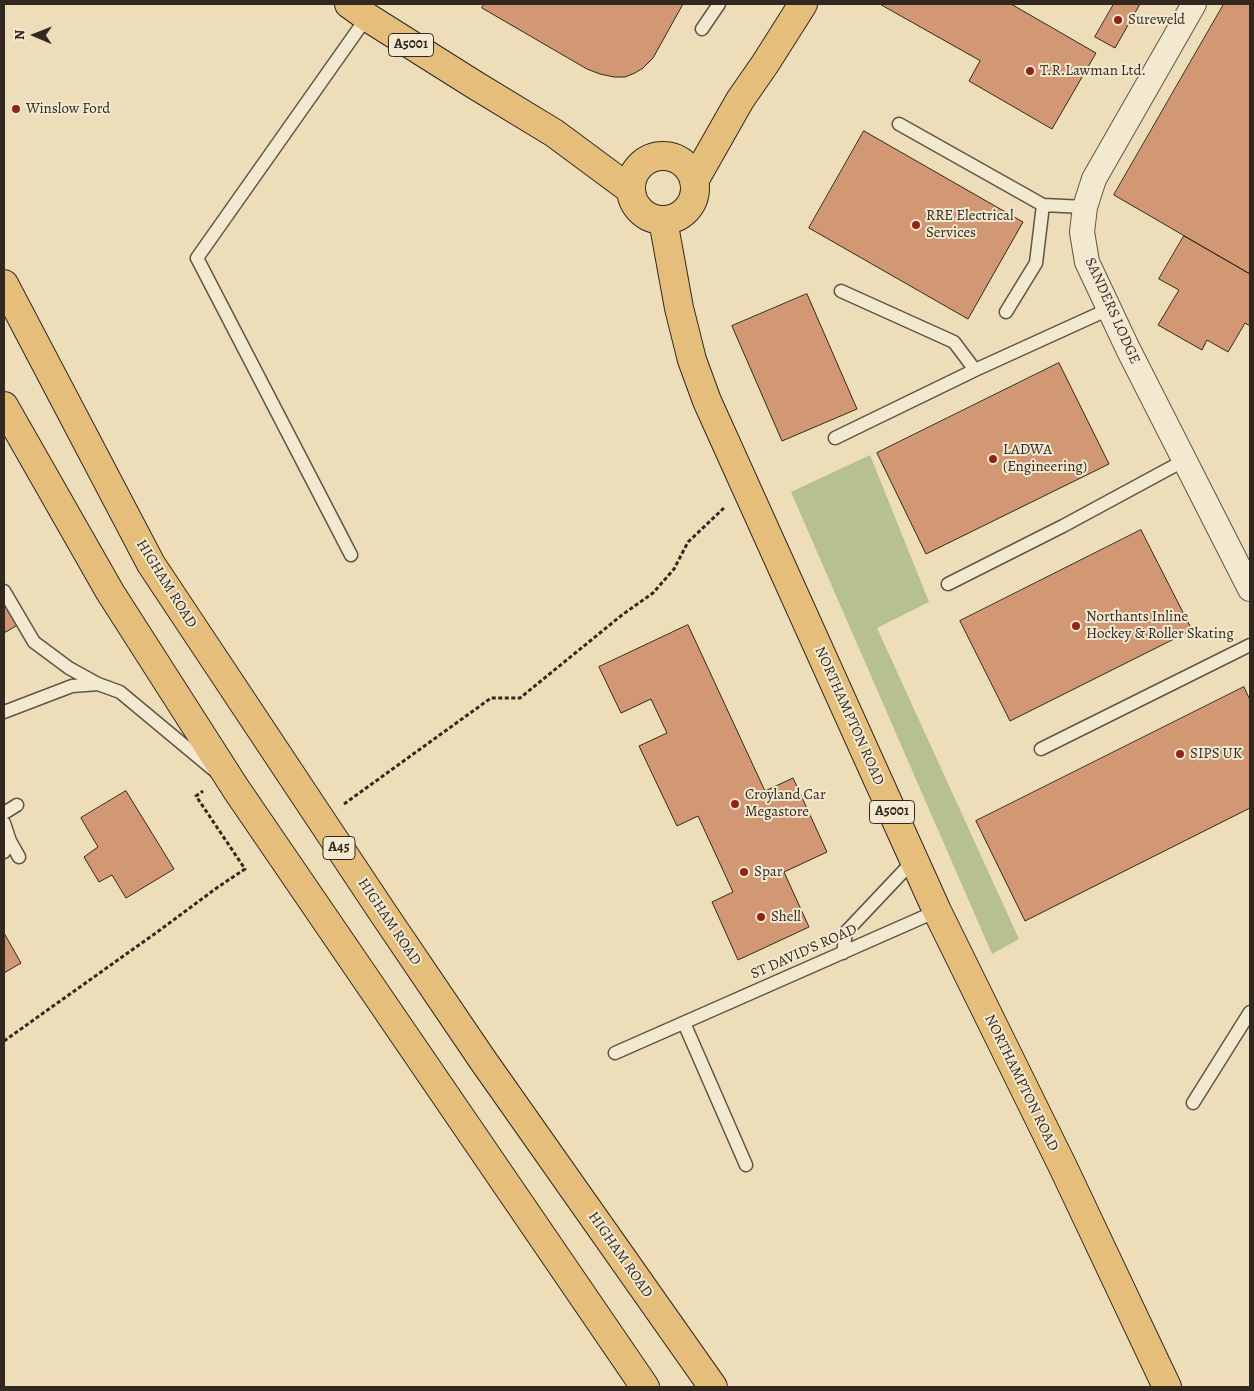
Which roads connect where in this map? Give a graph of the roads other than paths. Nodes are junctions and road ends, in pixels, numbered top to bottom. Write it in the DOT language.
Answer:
graph roads {
  1 [pos="719,4"];
  2 [pos="803,4"];
  3 [pos="1194,4"];
  4 [pos="358,11"];
  5 [pos="702,29"];
  6 [pos="740,100"];
  7 [pos="898,124"];
  8 [pos="554,133"];
  9 [pos="676,158"];
  10 [pos="641,165"];
  11 [pos="694,181"];
  12 [pos="631,190"];
  13 [pos="1043,205"];
  14 [pos="1085,207"];
  15 [pos="663,220"];
  16 [pos="4,284"];
  17 [pos="841,291"];
  18 [pos="1109,309"];
  19 [pos="1006,312"];
  20 [pos="976,370"];
  21 [pos="4,406"];
  22 [pos="835,438"];
  23 [pos="1185,460"];
  24 [pos="351,555"];
  25 [pos="948,584"];
  26 [pos="1250,589"];
  27 [pos="4,592"];
  28 [pos="1250,645"];
  29 [pos="98,684"];
  30 [pos="4,712"];
  31 [pos="1041,750"];
  32 [pos="229,784"];
  33 [pos="17,805"];
  34 [pos="4,813"];
  35 [pos="4,823"];
  36 [pos="7,847"];
  37 [pos="19,857"];
  38 [pos="914,860"];
  39 [pos="937,911"];
  40 [pos="843,953"];
  41 [pos="1250,1012"];
  42 [pos="684,1023"];
  43 [pos="615,1053"];
  44 [pos="1193,1103"];
  45 [pos="746,1165"];
  46 [pos="645,1387"];
  47 [pos="713,1387"];
  48 [pos="1167,1387"];
  1 -- 5 [label="lane"];
  2 -- 6 [label="main road"];
  3 -- 14 [label="street, SANDERS LODGE"];
  4 -- 8 [label="main road, A5001"];
  4 -- 24 [label="lane"];
  6 -- 9 [label="main road"];
  6 -- 11 [label="main road"];
  7 -- 13 [label="lane"];
  8 -- 10 [label="main road"];
  8 -- 12 [label="main road"];
  9 -- 10 [label="main road"];
  9 -- 11 [label="main road"];
  10 -- 12 [label="main road"];
  11 -- 15 [label="main road"];
  12 -- 15 [label="main road"];
  13 -- 14 [label="lane"];
  13 -- 19 [label="lane"];
  14 -- 18 [label="street, SANDERS LODGE"];
  15 -- 38 [label="main road, NORTHAMPTON ROAD / A5001"];
  16 -- 47 [label="main road, HIGHAM ROAD / A45"];
  17 -- 20 [label="lane"];
  18 -- 20 [label="lane"];
  18 -- 23 [label="street, SANDERS LODGE"];
  20 -- 22 [label="lane"];
  21 -- 32 [label="main road"];
  23 -- 25 [label="lane"];
  23 -- 26 [label="street, SANDERS LODGE"];
  27 -- 29 [label="lane"];
  28 -- 31 [label="lane"];
  29 -- 30 [label="lane"];
  29 -- 32 [label="lane"];
  32 -- 46 [label="main road"];
  33 -- 34 [label="lane"];
  35 -- 36 [label="lane"];
  36 -- 37 [label="lane"];
  38 -- 39 [label="main road, NORTHAMPTON ROAD / A5001"];
  38 -- 40 [label="lane"];
  39 -- 40 [label="lane, ST DAVID'S ROAD"];
  39 -- 48 [label="main road, NORTHAMPTON ROAD / A5001"];
  40 -- 42 [label="lane, ST DAVID'S ROAD"];
  41 -- 44 [label="lane"];
  42 -- 43 [label="lane, ST DAVID'S ROAD"];
  42 -- 45 [label="lane"];
}
